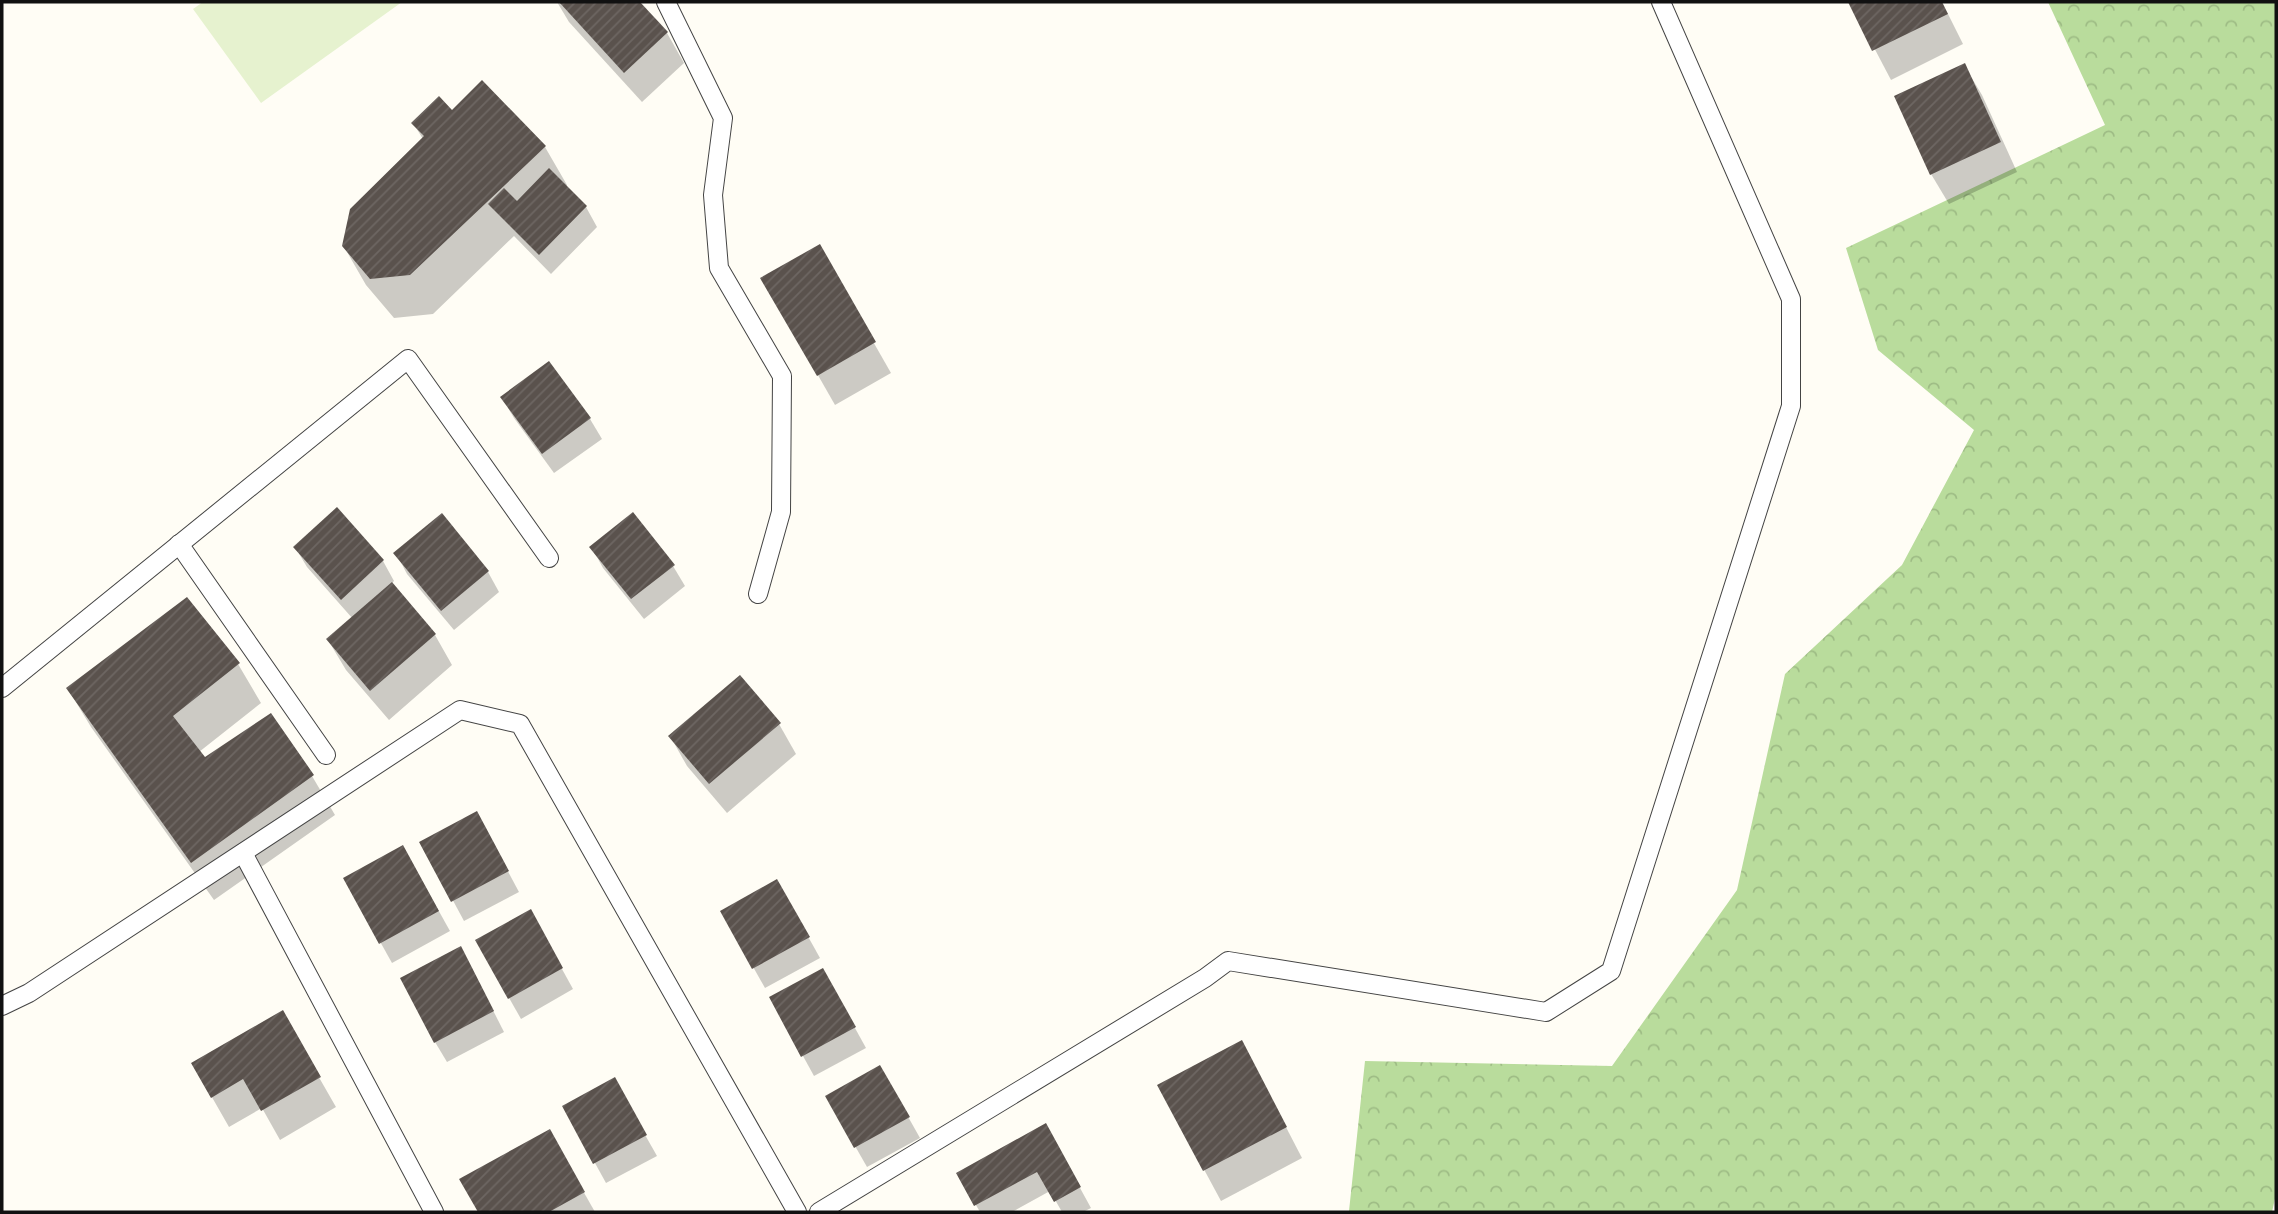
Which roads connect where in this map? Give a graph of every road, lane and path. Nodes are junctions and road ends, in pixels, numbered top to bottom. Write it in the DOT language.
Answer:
graph roads {
  1 [pos="666,2"];
  2 [pos="1661,2"];
  3 [pos="179,544"];
  4 [pos="549,558"];
  5 [pos="758,594"];
  6 [pos="2,688"];
  7 [pos="326,755"];
  8 [pos="243,852"];
  9 [pos="2,1006"];
  10 [pos="434,1212"];
  11 [pos="797,1212"];
  12 [pos="819,1212"];
  1 -- 5 [label="lane"];
  2 -- 12 [label="lane"];
  3 -- 4 [label="lane"];
  3 -- 6 [label="lane"];
  3 -- 7 [label="lane"];
  8 -- 9 [label="lane"];
  8 -- 10 [label="lane"];
  8 -- 11 [label="lane"];
}
